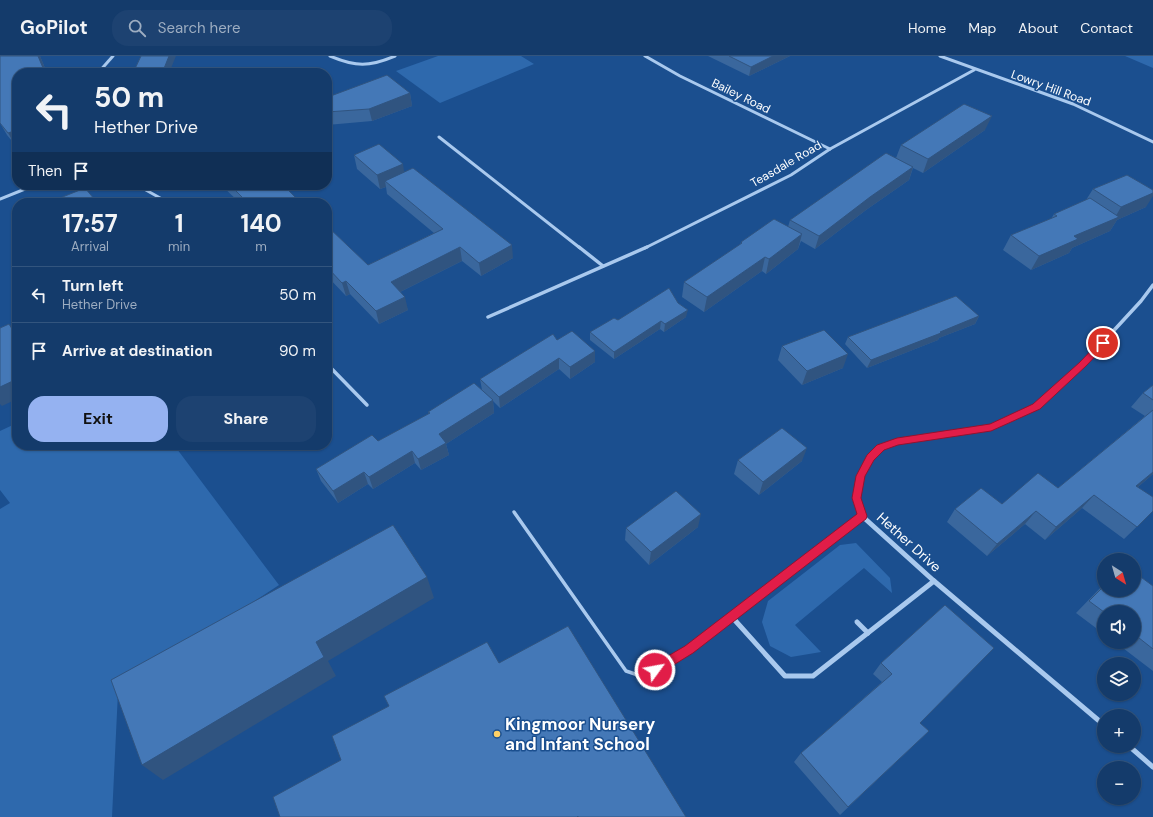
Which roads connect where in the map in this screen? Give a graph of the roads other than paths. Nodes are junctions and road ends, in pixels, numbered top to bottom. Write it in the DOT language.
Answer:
graph roads {
  1 [pos="113,56"];
  2 [pos="330,56"];
  3 [pos="396,56"];
  4 [pos="645,56"];
  5 [pos="940,56"];
  6 [pos="102,68"];
  7 [pos="974,70"];
  8 [pos="439,137"];
  9 [pos="1153,142"];
  10 [pos="830,149"];
  11 [pos="22,190"];
  12 [pos="146,190"];
  13 [pos="159,198"];
  14 [pos="0,199"];
  15 [pos="603,266"];
  16 [pos="1153,285"];
  17 [pos="488,317"];
  18 [pos="332,369"];
  19 [pos="367,405"];
  20 [pos="514,512"];
  21 [pos="862,516"];
  22 [pos="934,581"];
  23 [pos="732,617"];
  24 [pos="857,622"];
  25 [pos="868,633"];
  26 [pos="1097,719"];
  27 [pos="1137,753"];
  28 [pos="1153,767"];
  1 -- 6 [label="street"];
  2 -- 3 [label="street"];
  4 -- 10 [label="street, Bailey Road"];
  5 -- 7 [label="street, Lowry Hill Road"];
  7 -- 9 [label="street, Lowry Hill Road"];
  7 -- 10 [label="street, Teasdale Road"];
  8 -- 15 [label="street"];
  10 -- 15 [label="street, Teasdale Road"];
  11 -- 14 [label="street"];
  12 -- 13 [label="street"];
  15 -- 17 [label="street, Teasdale Road"];
  16 -- 21 [label="street, Hether Drive"];
  18 -- 19 [label="street"];
  20 -- 23 [label="lane"];
  21 -- 22 [label="street, Hether Drive"];
  21 -- 23 [label="street"];
  22 -- 25 [label="street"];
  22 -- 26 [label="street, Hether Drive"];
  23 -- 25 [label="street"];
  24 -- 25 [label="street"];
  27 -- 28 [label="street"];
}
